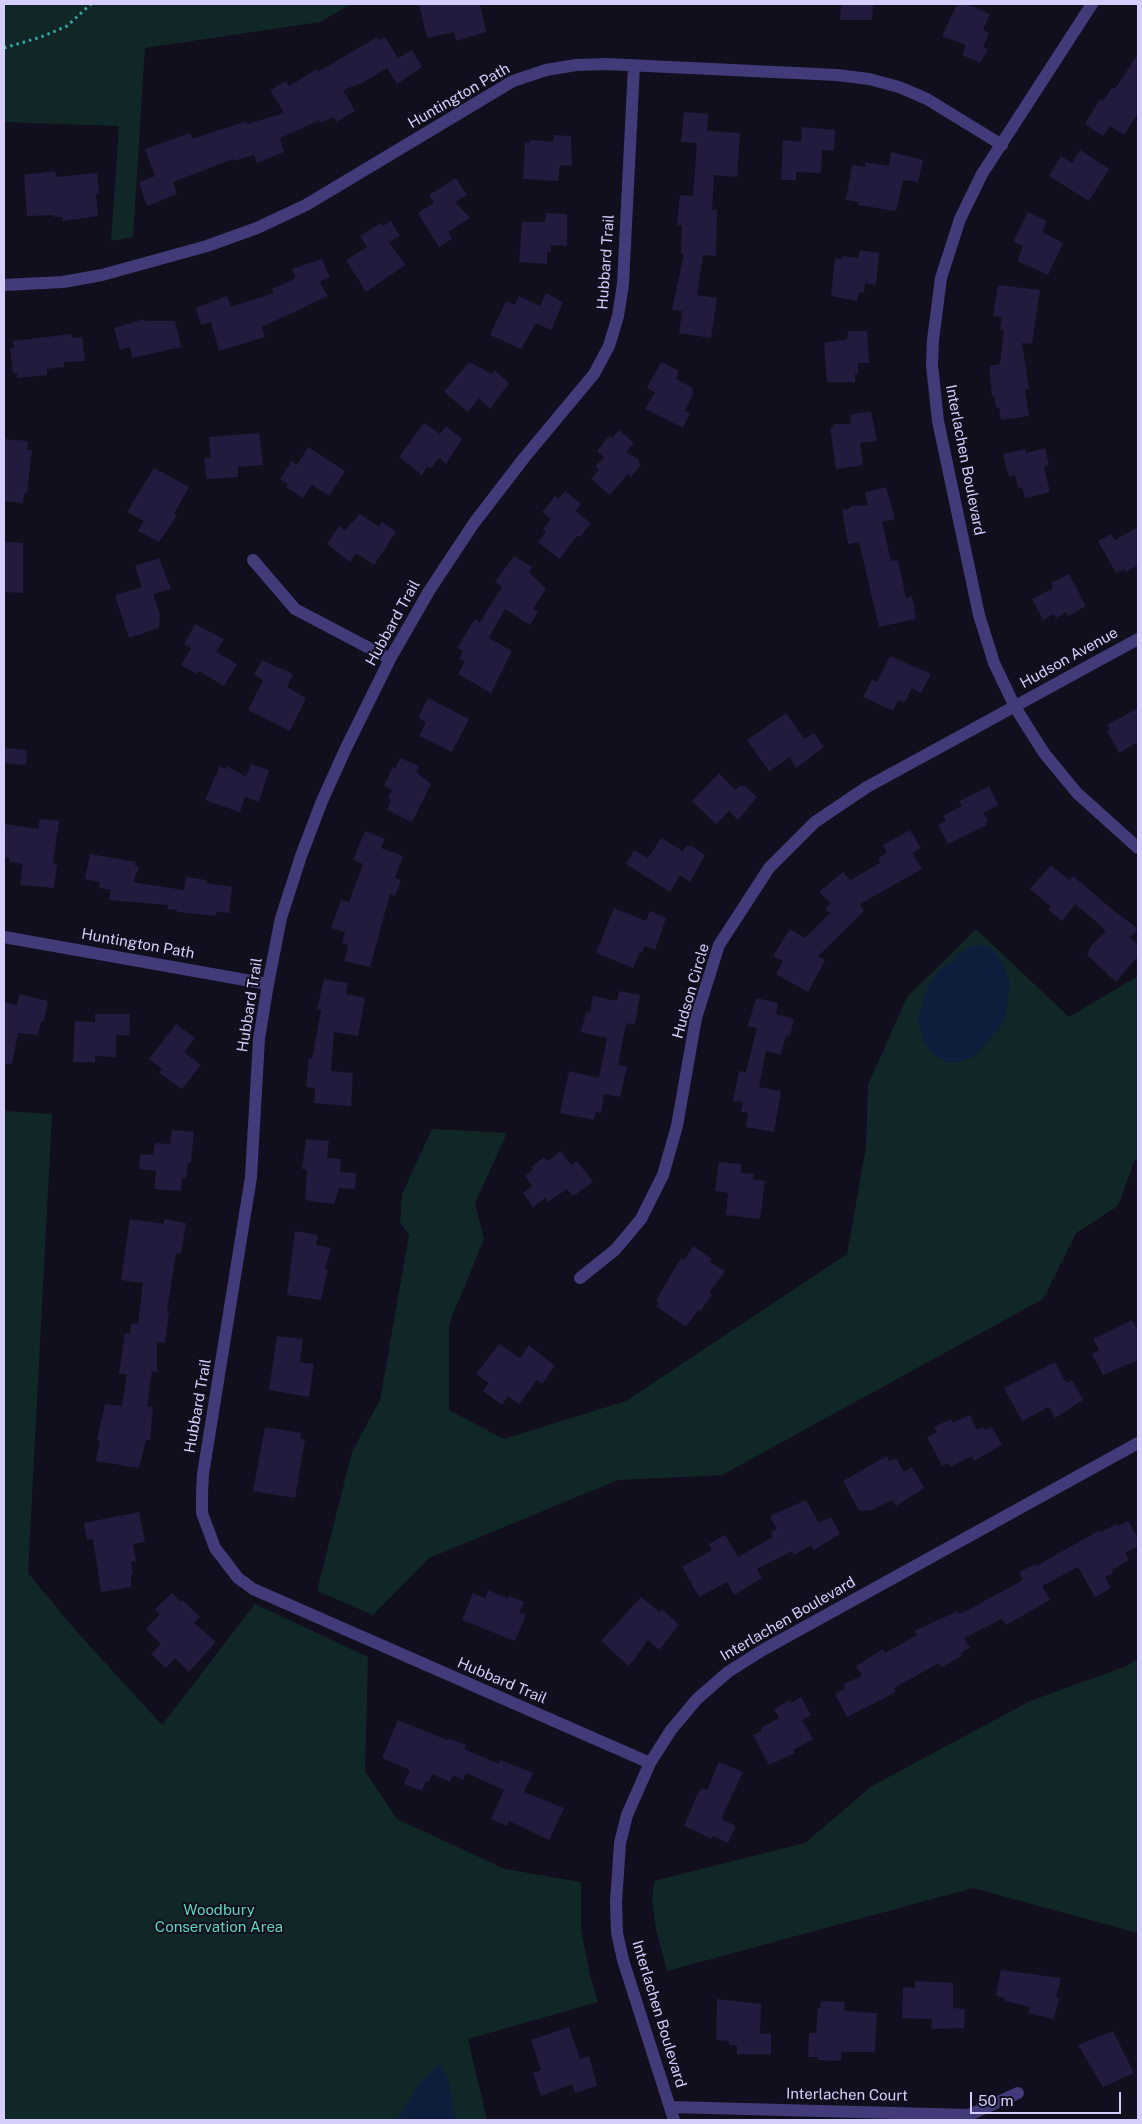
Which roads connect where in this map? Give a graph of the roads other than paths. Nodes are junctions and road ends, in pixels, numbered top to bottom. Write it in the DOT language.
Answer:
graph roads {
  1 [pos="1092,4"];
  2 [pos="634,66"];
  3 [pos="1002,145"];
  4 [pos="4,284"];
  5 [pos="253,560"];
  6 [pos="1138,639"];
  7 [pos="390,659"];
  8 [pos="1015,707"];
  9 [pos="1138,848"];
  10 [pos="4,937"];
  11 [pos="268,984"];
  12 [pos="580,1278"];
  13 [pos="1138,1443"];
  14 [pos="650,1763"];
  15 [pos="1018,2093"];
  16 [pos="670,2107"];
  17 [pos="674,2120"];
  1 -- 3 [label="street, Interlachen Boulevard"];
  2 -- 3 [label="street, Huntington Path"];
  2 -- 4 [label="street, Huntington Path"];
  2 -- 7 [label="street, Hubbard Trail"];
  3 -- 8 [label="street, Interlachen Boulevard"];
  5 -- 7 [label="street"];
  6 -- 8 [label="street, Hudson Avenue"];
  7 -- 11 [label="street, Hubbard Trail"];
  8 -- 9 [label="street, Interlachen Boulevard"];
  8 -- 12 [label="street, Hudson Circle"];
  10 -- 11 [label="street, Huntington Path"];
  11 -- 14 [label="street, Hubbard Trail"];
  13 -- 14 [label="street, Interlachen Boulevard"];
  14 -- 16 [label="street, Interlachen Boulevard"];
  15 -- 16 [label="street, Interlachen Court"];
  16 -- 17 [label="street, Interlachen Boulevard"];
}
